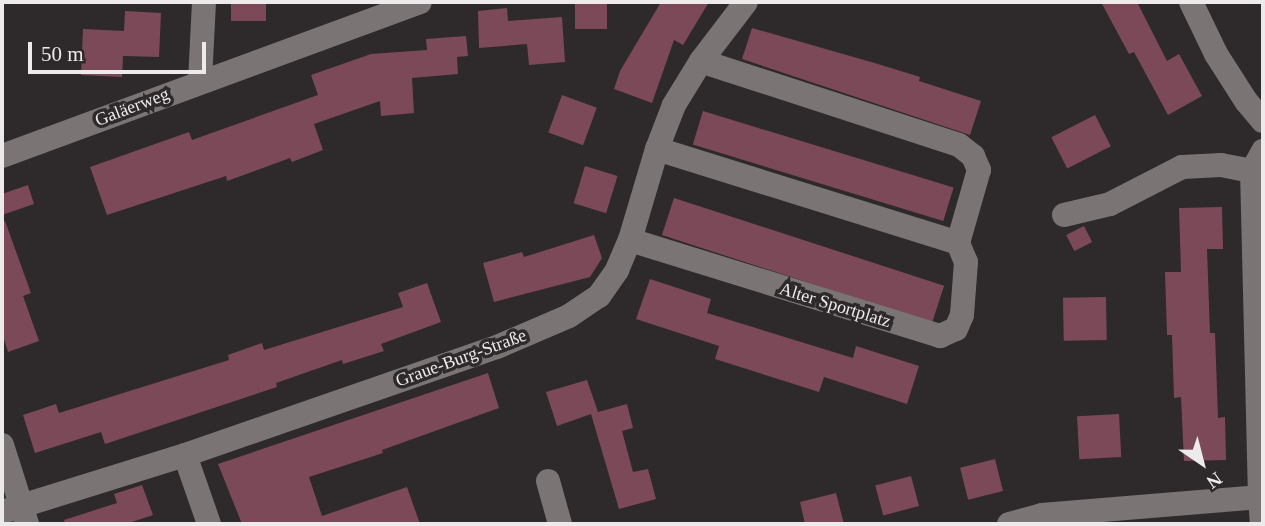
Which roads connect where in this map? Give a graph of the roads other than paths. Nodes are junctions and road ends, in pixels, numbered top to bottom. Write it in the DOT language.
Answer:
graph roads {
  1 [pos="204,2"];
  2 [pos="420,2"];
  3 [pos="746,2"];
  4 [pos="1191,2"];
  5 [pos="701,61"];
  6 [pos="200,81"];
  7 [pos="1263,121"];
  8 [pos="657,149"];
  9 [pos="2,156"];
  10 [pos="1257,161"];
  11 [pos="1064,215"];
  12 [pos="629,240"];
  13 [pos="958,243"];
  14 [pos="2,445"];
  15 [pos="185,455"];
  16 [pos="548,481"];
  17 [pos="1260,497"];
  18 [pos="17,514"];
  19 [pos="209,524"];
  20 [pos="560,524"];
  21 [pos="1009,524"];
  22 [pos="1262,524"];
  1 -- 6 [label="street"];
  2 -- 6 [label="street, Galäerweg"];
  3 -- 5 [label="street, Graue-Burg-Straße"];
  4 -- 7 [label="street"];
  5 -- 8 [label="street, Graue-Burg-Straße"];
  5 -- 13 [label="street, Alter Sportplatz"];
  6 -- 9 [label="street, Galäerweg"];
  8 -- 12 [label="street, Graue-Burg-Straße"];
  8 -- 13 [label="street"];
  10 -- 11 [label="street"];
  10 -- 17 [label="street"];
  12 -- 13 [label="street, Alter Sportplatz"];
  12 -- 15 [label="street, Graue-Burg-Straße"];
  14 -- 18 [label="street"];
  15 -- 18 [label="street, Graue-Burg-Straße"];
  15 -- 19 [label="street"];
  16 -- 20 [label="street"];
  17 -- 21 [label="street"];
  17 -- 22 [label="street"];
}
